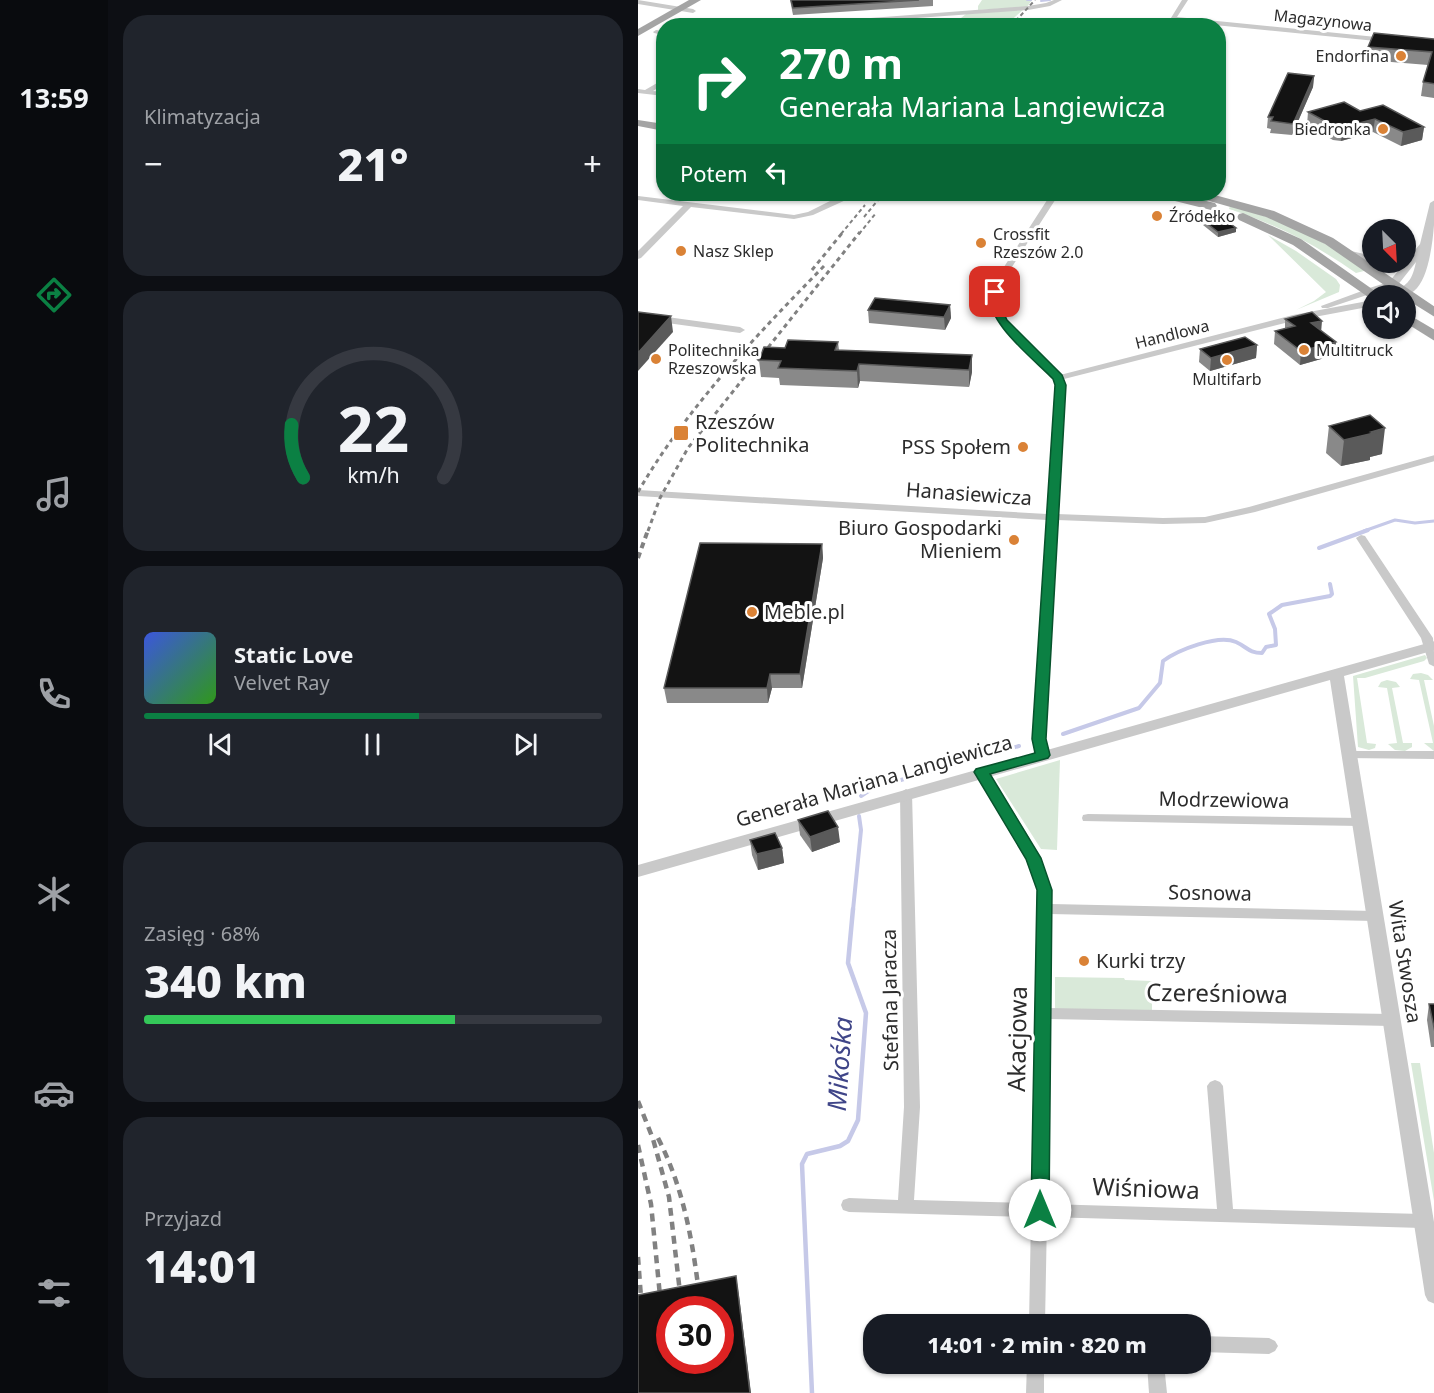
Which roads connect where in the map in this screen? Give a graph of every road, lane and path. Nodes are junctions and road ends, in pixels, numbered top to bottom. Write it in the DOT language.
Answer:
graph roads {
  1 [pos="1058,0"];
  2 [pos="1185,0"];
  3 [pos="638,2"];
  4 [pos="700,2"];
  5 [pos="679,9"];
  6 [pos="693,11"];
  7 [pos="664,18"];
  8 [pos="682,18"];
  9 [pos="884,18"];
  10 [pos="1173,18"];
  11 [pos="656,22"];
  12 [pos="1226,27"];
  13 [pos="638,33"];
  14 [pos="656,33"];
  15 [pos="1394,41"];
  16 [pos="638,42"];
  17 [pos="656,85"];
  18 [pos="642,91"];
  19 [pos="638,123"];
  20 [pos="656,126"];
  21 [pos="638,130"];
  22 [pos="656,133"];
  23 [pos="638,198"];
  24 [pos="656,200"];
  25 [pos="664,201"];
  26 [pos="835,201"];
  27 [pos="1050,201"];
  28 [pos="1191,201"];
  29 [pos="1223,201"];
  30 [pos="1434,203"];
  31 [pos="689,204"];
  32 [pos="1416,251"];
  33 [pos="1351,254"];
  34 [pos="1416,254"];
  35 [pos="638,256"];
  36 [pos="1362,256"];
  37 [pos="1390,285"];
  38 [pos="1407,285"];
  39 [pos="1362,288"];
  40 [pos="1362,299"];
  41 [pos="1416,302"];
  42 [pos="1434,313"];
  43 [pos="638,316"];
  44 [pos="1416,324"];
  45 [pos="740,330"];
  46 [pos="1434,338"];
  47 [pos="1058,378"];
  48 [pos="1434,458"];
  49 [pos="638,493"];
  50 [pos="1051,517"];
  51 [pos="1361,538"];
  52 [pos="1432,645"];
  53 [pos="1434,664"];
  54 [pos="1336,672"];
  55 [pos="1043,755"];
  56 [pos="1350,755"];
  57 [pos="1434,755"];
  58 [pos="982,772"];
  59 [pos="906,793"];
  60 [pos="1088,818"];
  61 [pos="1360,822"];
  62 [pos="638,871"];
  63 [pos="1045,909"];
  64 [pos="1374,916"];
  65 [pos="1043,1013"];
  66 [pos="1391,1020"];
  67 [pos="1215,1086"];
  68 [pos="849,1205"];
  69 [pos="905,1206"];
  70 [pos="1040,1210"];
  71 [pos="1226,1215"];
  72 [pos="1422,1221"];
  73 [pos="1432,1263"];
  74 [pos="1434,1295"];
  75 [pos="1037,1314"];
  76 [pos="1211,1344"];
  77 [pos="1269,1346"];
  78 [pos="1036,1374"];
  79 [pos="1157,1374"];
  80 [pos="1035,1393"];
  81 [pos="1158,1393"];
  1 -- 9 [label="street"];
  2 -- 10 [label="street"];
  3 -- 5 [label="street"];
  4 -- 5 [label="main road"];
  4 -- 6 [label="main road"];
  5 -- 6 [label="street"];
  5 -- 7 [label="main road"];
  6 -- 8 [label="main road"];
  11 -- 13 [label="main road"];
  12 -- 15 [label="street, Magazynowa"];
  14 -- 16 [label="main road"];
  17 -- 18 [label="street"];
  19 -- 20 [label="main road"];
  21 -- 22 [label="main road"];
  23 -- 24 [label="street"];
  25 -- 31 [label="street"];
  26 -- 31 [label="street"];
  27 -- 47 [label="street"];
  28 -- 39 [label="main road"];
  29 -- 33 [label="main road"];
  30 -- 32 [label="street"];
  31 -- 35 [label="street"];
  33 -- 36 [label="street"];
  33 -- 37 [label="main road"];
  34 -- 38 [label="street"];
  40 -- 47 [label="street, Handlowa"];
  41 -- 42 [label="main road"];
  43 -- 45 [label="street"];
  44 -- 46 [label="main road"];
  47 -- 50 [label="street"];
  48 -- 50 [label="street, Hanasiewicza"];
  49 -- 50 [label="street, Hanasiewicza"];
  50 -- 55 [label="street"];
  51 -- 52 [label="street"];
  52 -- 53 [label="street"];
  52 -- 54 [label="street, Generała Mariana Langiewicza"];
  54 -- 55 [label="street, Generała Mariana Langiewicza"];
  54 -- 56 [label="street, Wita Stwosza"];
  55 -- 58 [label="street, Generała Mariana Langiewicza"];
  56 -- 57 [label="street"];
  56 -- 61 [label="street, Wita Stwosza"];
  58 -- 59 [label="street, Generała Mariana Langiewicza"];
  58 -- 63 [label="street, Akacjowa"];
  59 -- 62 [label="street, Generała Mariana Langiewicza"];
  59 -- 69 [label="street, Stefana Jaracza"];
  60 -- 61 [label="street, Modrzewiowa"];
  61 -- 64 [label="street, Wita Stwosza"];
  63 -- 64 [label="street, Sosnowa"];
  63 -- 65 [label="street, Akacjowa"];
  64 -- 66 [label="street, Wita Stwosza"];
  65 -- 66 [label="street, Czereśniowa"];
  65 -- 70 [label="street, Akacjowa"];
  66 -- 72 [label="street, Wita Stwosza"];
  67 -- 71 [label="street, Wiśniowa"];
  68 -- 69 [label="street, Wiśniowa"];
  69 -- 70 [label="street, Wiśniowa"];
  70 -- 71 [label="street, Wiśniowa"];
  70 -- 75 [label="street, Akacjowa"];
  71 -- 72 [label="street, Wiśniowa"];
  72 -- 73 [label="street, Wita Stwosza"];
  73 -- 74 [label="street, Wita Stwosza"];
  76 -- 77 [label="street"];
  78 -- 80 [label="street"];
  79 -- 81 [label="street"];
}
